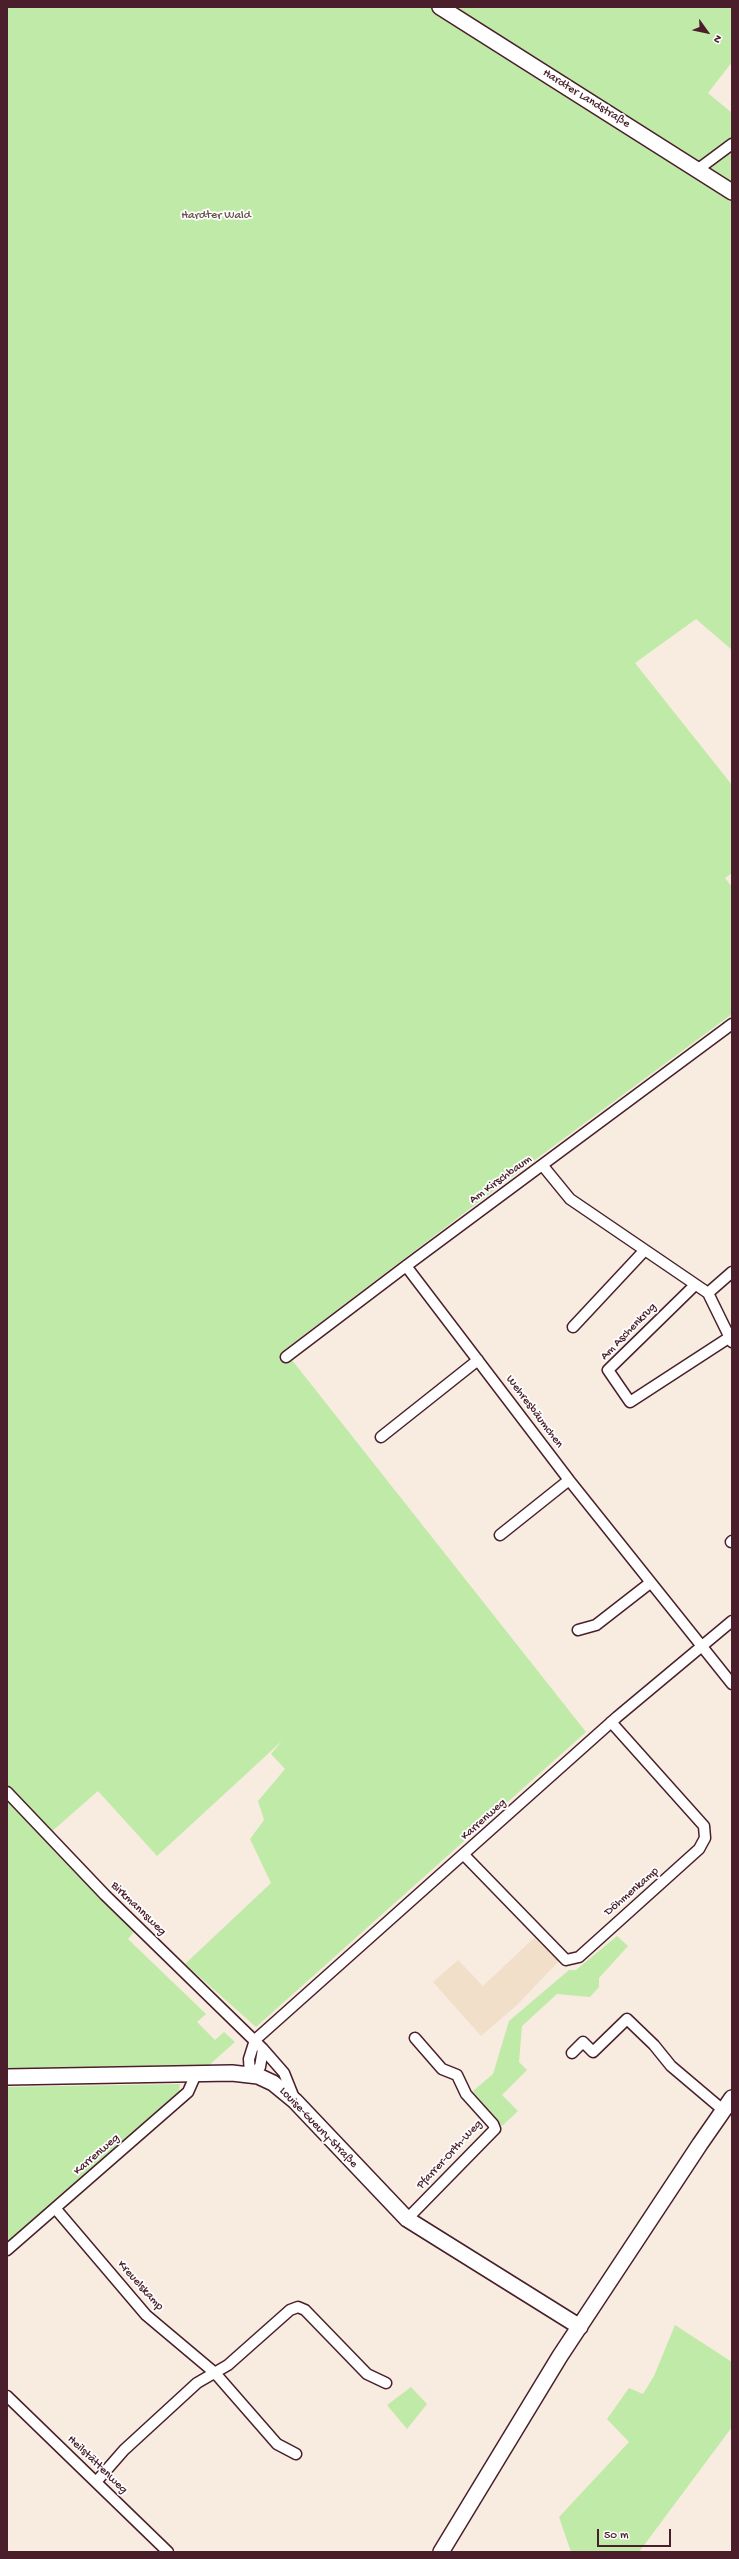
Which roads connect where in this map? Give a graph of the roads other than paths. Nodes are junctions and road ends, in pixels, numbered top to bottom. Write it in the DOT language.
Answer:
graph roads {
  1 [pos="440,7"];
  2 [pos="732,144"];
  3 [pos="697,170"];
  4 [pos="732,192"];
  5 [pos="732,1024"];
  6 [pos="543,1166"];
  7 [pos="644,1251"];
  8 [pos="406,1266"];
  9 [pos="732,1272"];
  10 [pos="695,1285"];
  11 [pos="708,1293"];
  12 [pos="573,1327"];
  13 [pos="731,1340"];
  14 [pos="286,1357"];
  15 [pos="478,1360"];
  16 [pos="381,1437"];
  17 [pos="570,1480"];
  18 [pos="500,1536"];
  19 [pos="650,1583"];
  20 [pos="732,1621"];
  21 [pos="578,1630"];
  22 [pos="701,1646"];
  23 [pos="732,1684"];
  24 [pos="611,1722"];
  25 [pos="7,1792"];
  26 [pos="464,1855"];
  27 [pos="415,2038"];
  28 [pos="255,2040"];
  29 [pos="263,2049"];
  30 [pos="572,2053"];
  31 [pos="196,2074"];
  32 [pos="250,2075"];
  33 [pos="7,2077"];
  34 [pos="295,2101"];
  35 [pos="728,2104"];
  36 [pos="55,2208"];
  37 [pos="407,2218"];
  38 [pos="7,2250"];
  39 [pos="580,2326"];
  40 [pos="214,2373"];
  41 [pos="386,2383"];
  42 [pos="7,2396"];
  43 [pos="296,2454"];
  44 [pos="96,2482"];
  45 [pos="168,2552"];
  46 [pos="441,2552"];
  1 -- 3 [label="main road, Hardter Landstraße"];
  2 -- 3 [label="street"];
  3 -- 4 [label="main road, Hardter Landstraße"];
  5 -- 6 [label="street, Am Kirschbaum"];
  6 -- 7 [label="street"];
  6 -- 8 [label="street, Am Kirschbaum"];
  7 -- 10 [label="street"];
  7 -- 12 [label="street"];
  8 -- 14 [label="street, Am Kirschbaum"];
  8 -- 15 [label="street, Wehresbäumchen"];
  9 -- 11 [label="street"];
  10 -- 11 [label="street"];
  10 -- 13 [label="street, Am Aschenkrug"];
  11 -- 13 [label="street, Am Aschenkrug"];
  15 -- 16 [label="street"];
  15 -- 17 [label="street, Wehresbäumchen"];
  17 -- 18 [label="street"];
  17 -- 19 [label="street, Wehresbäumchen"];
  19 -- 21 [label="street"];
  19 -- 22 [label="street, Wehresbäumchen"];
  20 -- 22 [label="street, Karrenweg"];
  22 -- 23 [label="street, Wehresbäumchen"];
  22 -- 24 [label="street, Karrenweg"];
  24 -- 26 [label="street, Karrenweg"];
  24 -- 26 [label="street, Döhmenkamp"];
  25 -- 28 [label="street, Birkmannsweg"];
  26 -- 28 [label="street, Karrenweg"];
  27 -- 37 [label="street, Pfarrer-Orth-Weg"];
  28 -- 29 [label="street"];
  28 -- 32 [label="street"];
  29 -- 32 [label="street"];
  29 -- 34 [label="street"];
  30 -- 35 [label="street"];
  31 -- 32 [label="main road, Louise-Gueury-Straße"];
  31 -- 33 [label="main road, Louise-Gueury-Straße"];
  31 -- 36 [label="street, Karrenweg"];
  32 -- 34 [label="main road, Louise-Gueury-Straße"];
  34 -- 37 [label="main road, Louise-Gueury-Straße"];
  35 -- 39 [label="main road"];
  36 -- 38 [label="street, Karrenweg"];
  36 -- 40 [label="street, Kreuelskamp"];
  37 -- 39 [label="main road, Louise-Gueury-Straße"];
  39 -- 46 [label="main road"];
  40 -- 41 [label="street"];
  40 -- 43 [label="street, Kreuelskamp"];
  40 -- 44 [label="street"];
  42 -- 44 [label="street, Heilstättenweg"];
  44 -- 45 [label="street, Heilstättenweg"];
}
